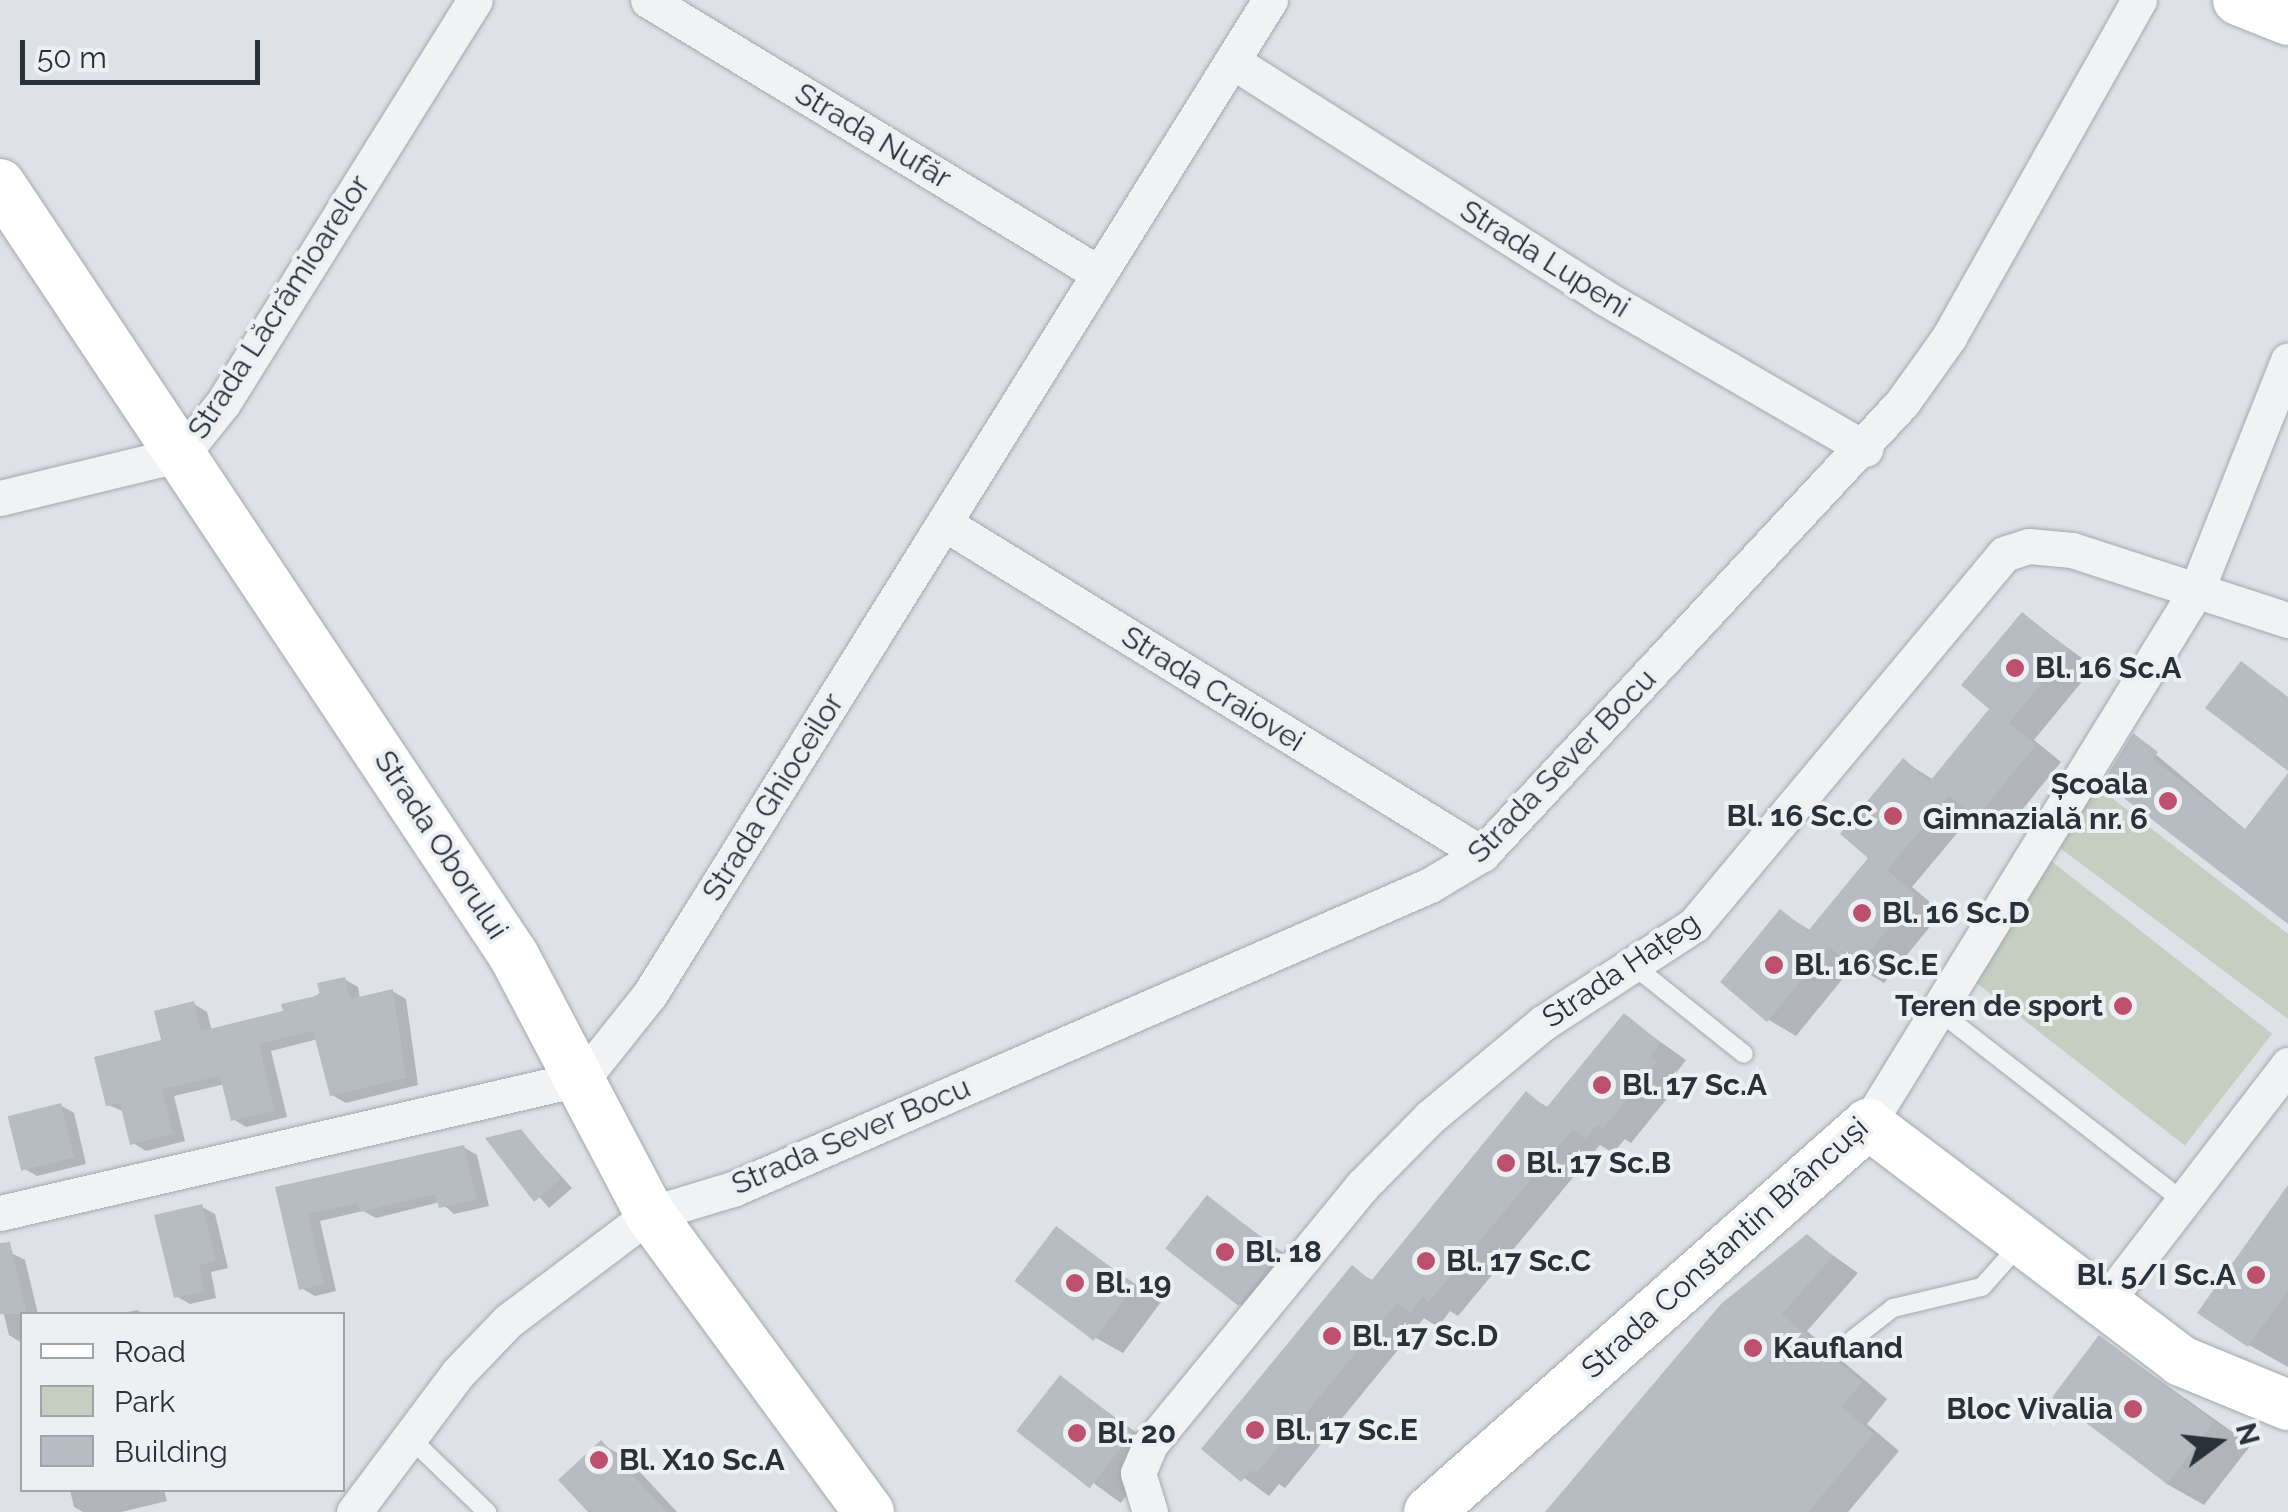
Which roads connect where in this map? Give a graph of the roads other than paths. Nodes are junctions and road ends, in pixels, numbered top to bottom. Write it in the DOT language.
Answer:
graph roads {
  1 [pos="475,0"];
  2 [pos="648,0"];
  3 [pos="1270,0"];
  4 [pos="2139,0"];
  5 [pos="2238,0"];
  6 [pos="2288,20"];
  7 [pos="1232,61"];
  8 [pos="0,184"];
  9 [pos="1098,273"];
  10 [pos="2288,360"];
  11 [pos="1865,449"];
  12 [pos="182,454"];
  13 [pos="0,498"];
  14 [pos="944,523"];
  15 [pos="2196,590"];
  16 [pos="2288,620"];
  17 [pos="1482,854"];
  18 [pos="1633,965"];
  19 [pos="1940,1012"];
  20 [pos="1744,1054"];
  21 [pos="2288,1066"];
  22 [pos="583,1078"];
  23 [pos="1868,1124"];
  24 [pos="2183,1201"];
  25 [pos="0,1213"];
  26 [pos="650,1214"];
  27 [pos="2022,1242"];
  28 [pos="2104,1304"];
  29 [pos="1853,1339"];
  30 [pos="2285,1398"];
  31 [pos="408,1436"];
  32 [pos="354,1512"];
  33 [pos="488,1512"];
  34 [pos="869,1512"];
  35 [pos="1150,1512"];
  36 [pos="1429,1512"];
  1 -- 12 [label="street, Strada Lăcrămioarelor"];
  2 -- 9 [label="street, Strada Nufăr"];
  3 -- 7 [label="street, Strada Ghioceilor"];
  4 -- 11 [label="street, Strada Sever Bocu"];
  5 -- 6 [label="street"];
  7 -- 9 [label="street, Strada Ghioceilor"];
  7 -- 11 [label="street, Strada Lupeni"];
  8 -- 12 [label="street, Strada Oborului"];
  9 -- 14 [label="street, Strada Ghioceilor"];
  10 -- 15 [label="street, Strada Constantin Brâncuși"];
  11 -- 17 [label="street, Strada Sever Bocu"];
  12 -- 13 [label="street, Strada Lăcrămioarelor"];
  12 -- 22 [label="street, Strada Oborului"];
  14 -- 17 [label="street, Strada Craiovei"];
  14 -- 22 [label="street, Strada Ghioceilor"];
  15 -- 16 [label="street, Strada Hațeg"];
  15 -- 18 [label="street, Strada Hațeg"];
  15 -- 19 [label="street, Strada Constantin Brâncuși"];
  17 -- 26 [label="street, Strada Sever Bocu"];
  18 -- 20 [label="lane"];
  18 -- 35 [label="street, Strada Hațeg"];
  19 -- 23 [label="street, Strada Constantin Brâncuși"];
  19 -- 24 [label="lane"];
  21 -- 24 [label="street"];
  22 -- 25 [label="street"];
  22 -- 26 [label="street, Strada Oborului"];
  23 -- 27 [label="street"];
  23 -- 36 [label="street, Strada Constantin Brâncuși"];
  24 -- 28 [label="street"];
  26 -- 31 [label="street"];
  26 -- 34 [label="street, Strada Oborului"];
  27 -- 28 [label="street"];
  27 -- 29 [label="lane"];
  28 -- 30 [label="street"];
  31 -- 32 [label="street"];
  31 -- 33 [label="lane"];
}
